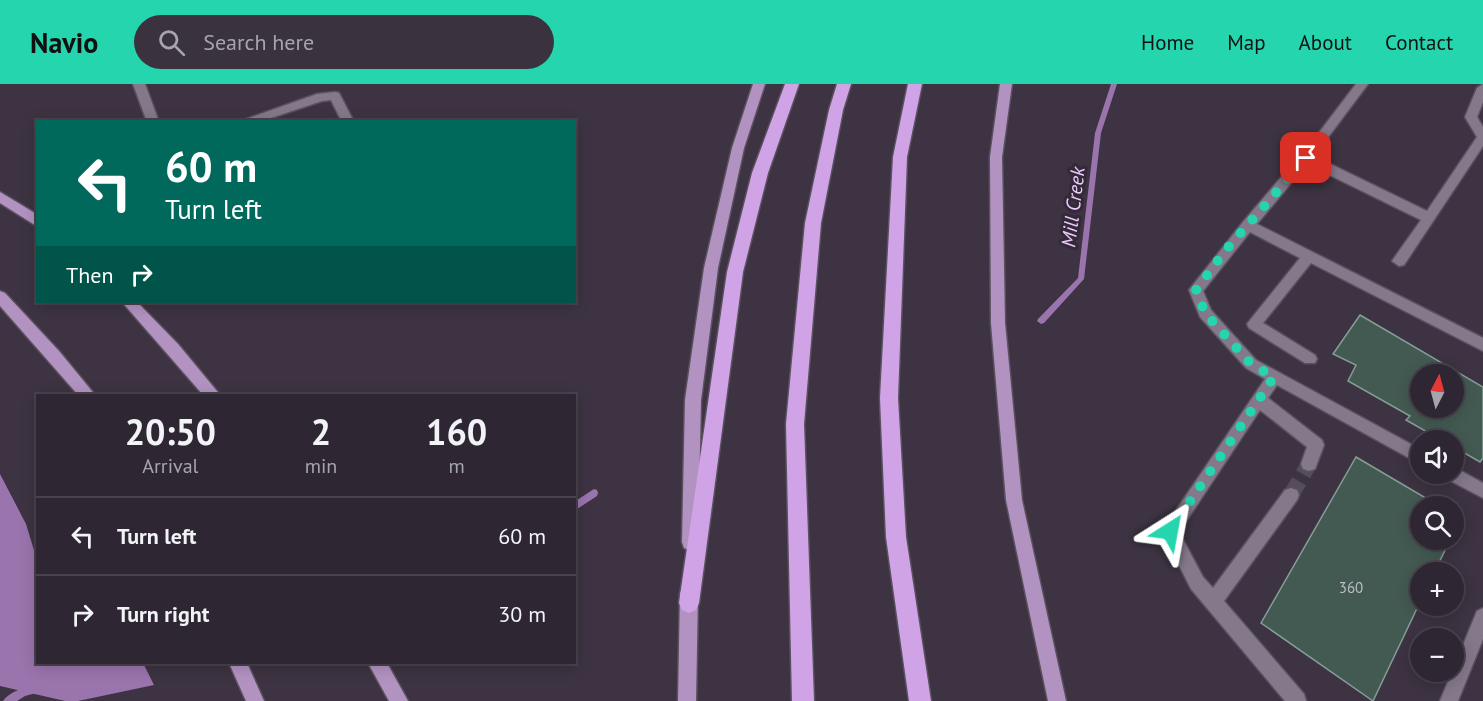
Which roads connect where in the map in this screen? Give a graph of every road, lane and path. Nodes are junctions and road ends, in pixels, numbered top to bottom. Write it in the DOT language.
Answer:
graph roads {
  1 [pos="139,84"];
  2 [pos="759,84"];
  3 [pos="792,84"];
  4 [pos="844,84"];
  5 [pos="915,84"];
  6 [pos="1006,84"];
  7 [pos="1362,84"];
  8 [pos="1483,88"];
  9 [pos="152,120"];
  10 [pos="250,120"];
  11 [pos="347,120"];
  12 [pos="1483,137"];
  13 [pos="1306,158"];
  14 [pos="0,197"];
  15 [pos="1429,218"];
  16 [pos="36,221"];
  17 [pos="1248,225"];
  18 [pos="1309,256"];
  19 [pos="1399,261"];
  20 [pos="0,297"];
  21 [pos="130,303"];
  22 [pos="1483,345"];
  23 [pos="1310,359"];
  24 [pos="1274,377"];
  25 [pos="86,394"];
  26 [pos="211,394"];
  27 [pos="1258,399"];
  28 [pos="1410,452"];
  29 [pos="1309,464"];
  30 [pos="1464,480"];
  31 [pos="1483,490"];
  32 [pos="1291,495"];
  33 [pos="1213,602"];
  34 [pos="689,603"];
  35 [pos="1483,617"];
  36 [pos="238,664"];
  37 [pos="378,664"];
  38 [pos="255,701"];
  39 [pos="399,701"];
  40 [pos="687,701"];
  41 [pos="803,701"];
  42 [pos="920,701"];
  43 [pos="1057,701"];
  44 [pos="1297,701"];
  45 [pos="1449,701"];
  1 -- 9 [label="street"];
  2 -- 34 [label="main road"];
  3 -- 34 [label="highway"];
  4 -- 41 [label="highway"];
  5 -- 42 [label="highway"];
  6 -- 43 [label="main road"];
  7 -- 13 [label="street"];
  8 -- 12 [label="street"];
  10 -- 11 [label="street"];
  12 -- 15 [label="street"];
  13 -- 15 [label="street"];
  13 -- 17 [label="street"];
  14 -- 16 [label="main road"];
  15 -- 19 [label="street"];
  17 -- 18 [label="street"];
  17 -- 24 [label="street"];
  18 -- 22 [label="street"];
  18 -- 23 [label="street"];
  20 -- 25 [label="main road"];
  21 -- 26 [label="main road"];
  24 -- 27 [label="street"];
  24 -- 28 [label="street"];
  27 -- 29 [label="street"];
  27 -- 33 [label="street"];
  30 -- 31 [label="street"];
  32 -- 33 [label="street"];
  33 -- 44 [label="street"];
  34 -- 40 [label="main road"];
  35 -- 45 [label="street"];
  36 -- 38 [label="main road"];
  37 -- 39 [label="main road"];
}
